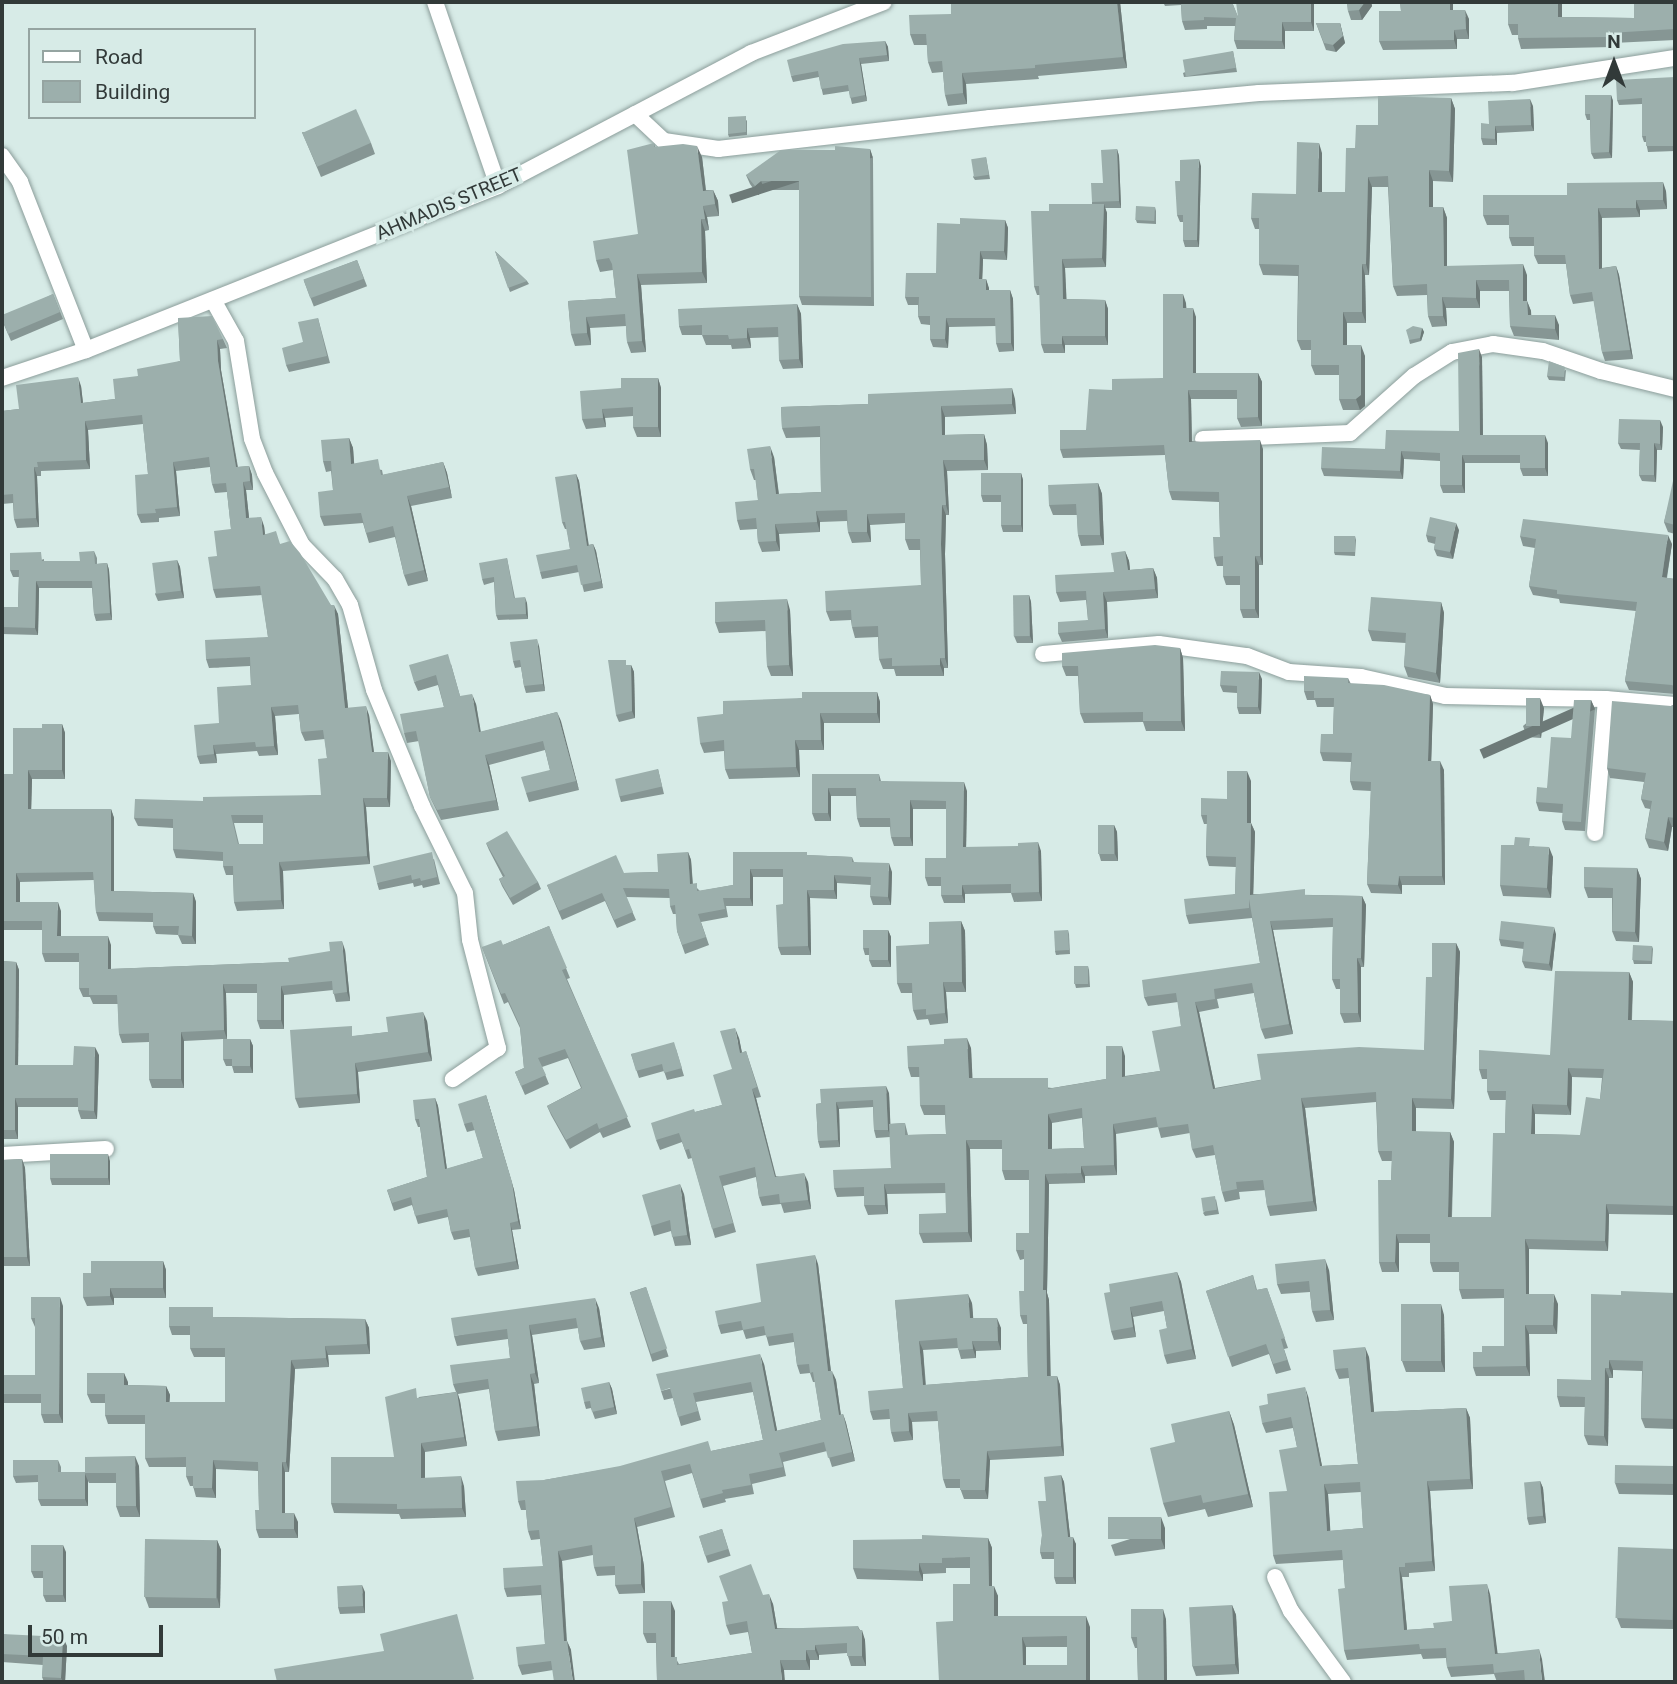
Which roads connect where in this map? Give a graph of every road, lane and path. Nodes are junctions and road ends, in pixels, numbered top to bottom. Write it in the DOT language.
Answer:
graph roads {
  1 [pos="435,2"];
  2 [pos="884,2"];
  3 [pos="1675,58"];
  4 [pos="635,114"];
  5 [pos="2,156"];
  6 [pos="498,186"];
  7 [pos="213,300"];
  8 [pos="86,350"];
  9 [pos="2,378"];
  10 [pos="1675,388"];
  11 [pos="1203,439"];
  12 [pos="1043,654"];
  13 [pos="1606,699"];
  14 [pos="1675,705"];
  15 [pos="1595,833"];
  16 [pos="453,1079"];
  17 [pos="106,1149"];
  18 [pos="2,1155"];
  19 [pos="1275,1577"];
  20 [pos="1343,1682"];
  1 -- 6 [label="street"];
  2 -- 4 [label="street, AHMADIS STREET"];
  3 -- 4 [label="street"];
  4 -- 6 [label="street, AHMADIS STREET"];
  5 -- 8 [label="street"];
  6 -- 7 [label="street, AHMADIS STREET"];
  7 -- 8 [label="street, AHMADIS STREET"];
  7 -- 16 [label="street"];
  8 -- 9 [label="street, AHMADIS STREET"];
  10 -- 11 [label="street"];
  12 -- 13 [label="street"];
  13 -- 14 [label="street"];
  13 -- 15 [label="street"];
  17 -- 18 [label="street"];
  19 -- 20 [label="street"];
}
